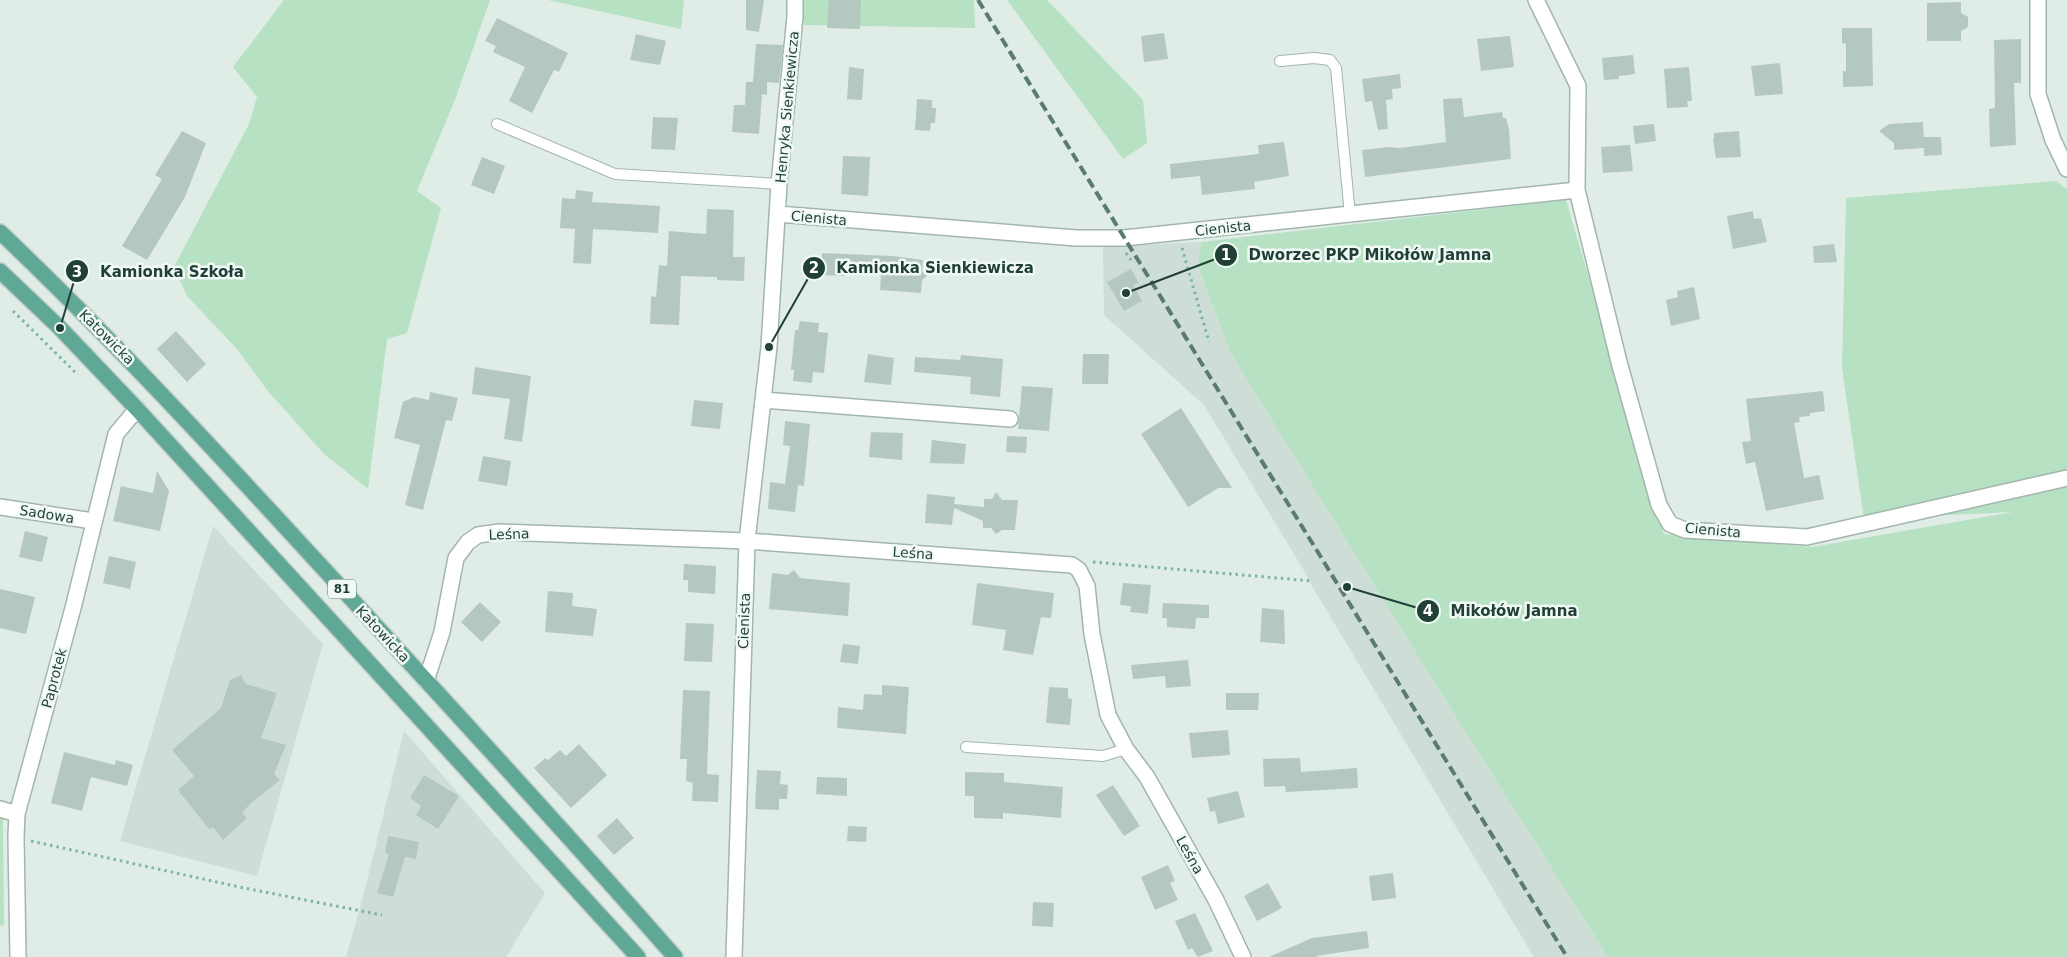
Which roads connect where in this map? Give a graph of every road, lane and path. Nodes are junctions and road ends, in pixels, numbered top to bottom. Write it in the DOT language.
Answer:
graph roads {
  1 [pos="795,0"];
  2 [pos="1536,0"];
  3 [pos="2038,0"];
  4 [pos="1280,61"];
  5 [pos="497,124"];
  6 [pos="2067,170"];
  7 [pos="779,184"];
  8 [pos="1577,190"];
  9 [pos="778,214"];
  10 [pos="1350,215"];
  11 [pos="0,232"];
  12 [pos="1178,233"];
  13 [pos="0,271"];
  14 [pos="13,311"];
  15 [pos="1209,342"];
  16 [pos="78,375"];
  17 [pos="762,400"];
  18 [pos="137,409"];
  19 [pos="1010,419"];
  20 [pos="2067,478"];
  21 [pos="0,507"];
  22 [pos="93,521"];
  23 [pos="747,541"];
  24 [pos="1072,565"];
  25 [pos="1312,581"];
  26 [pos="426,681"];
  27 [pos="966,747"];
  28 [pos="1126,749"];
  29 [pos="0,809"];
  30 [pos="17,814"];
  31 [pos="16,837"];
  32 [pos="382,916"];
  33 [pos="735,932"];
  34 [pos="676,956"];
  35 [pos="18,957"];
  36 [pos="638,957"];
  37 [pos="722,957"];
  38 [pos="734,957"];
  39 [pos="1243,957"];
  1 -- 7 [label="street, Henryka Sienkiewicza"];
  2 -- 8 [label="street, Cienista"];
  3 -- 6 [label="street"];
  4 -- 10 [label="lane"];
  5 -- 7 [label="lane"];
  7 -- 9 [label="street, Henryka Sienkiewicza"];
  8 -- 10 [label="street, Cienista"];
  8 -- 20 [label="street, Cienista"];
  9 -- 12 [label="street, Cienista"];
  9 -- 17 [label="street, Cienista"];
  10 -- 12 [label="street, Cienista"];
  11 -- 26 [label="main road, Katowicka / 81"];
  12 -- 15 [label="path"];
  13 -- 18 [label="main road, Katowicka / 81"];
  14 -- 16 [label="path"];
  17 -- 19 [label="street"];
  17 -- 23 [label="street, Cienista"];
  18 -- 22 [label="street, Paprotek"];
  18 -- 36 [label="main road, Katowicka / 81"];
  21 -- 22 [label="street, Sadowa"];
  22 -- 30 [label="street, Paprotek"];
  23 -- 24 [label="street, Leśna"];
  23 -- 26 [label="street, Leśna"];
  23 -- 33 [label="street, Cienista"];
  24 -- 25 [label="path"];
  24 -- 28 [label="street, Leśna"];
  26 -- 34 [label="main road, Katowicka / 81"];
  27 -- 28 [label="lane"];
  28 -- 39 [label="street, Leśna"];
  29 -- 30 [label="street"];
  30 -- 31 [label="street, Paprotek"];
  31 -- 32 [label="path"];
  31 -- 35 [label="street, Paprotek"];
  33 -- 37 [label="street"];
  33 -- 38 [label="street"];
}
